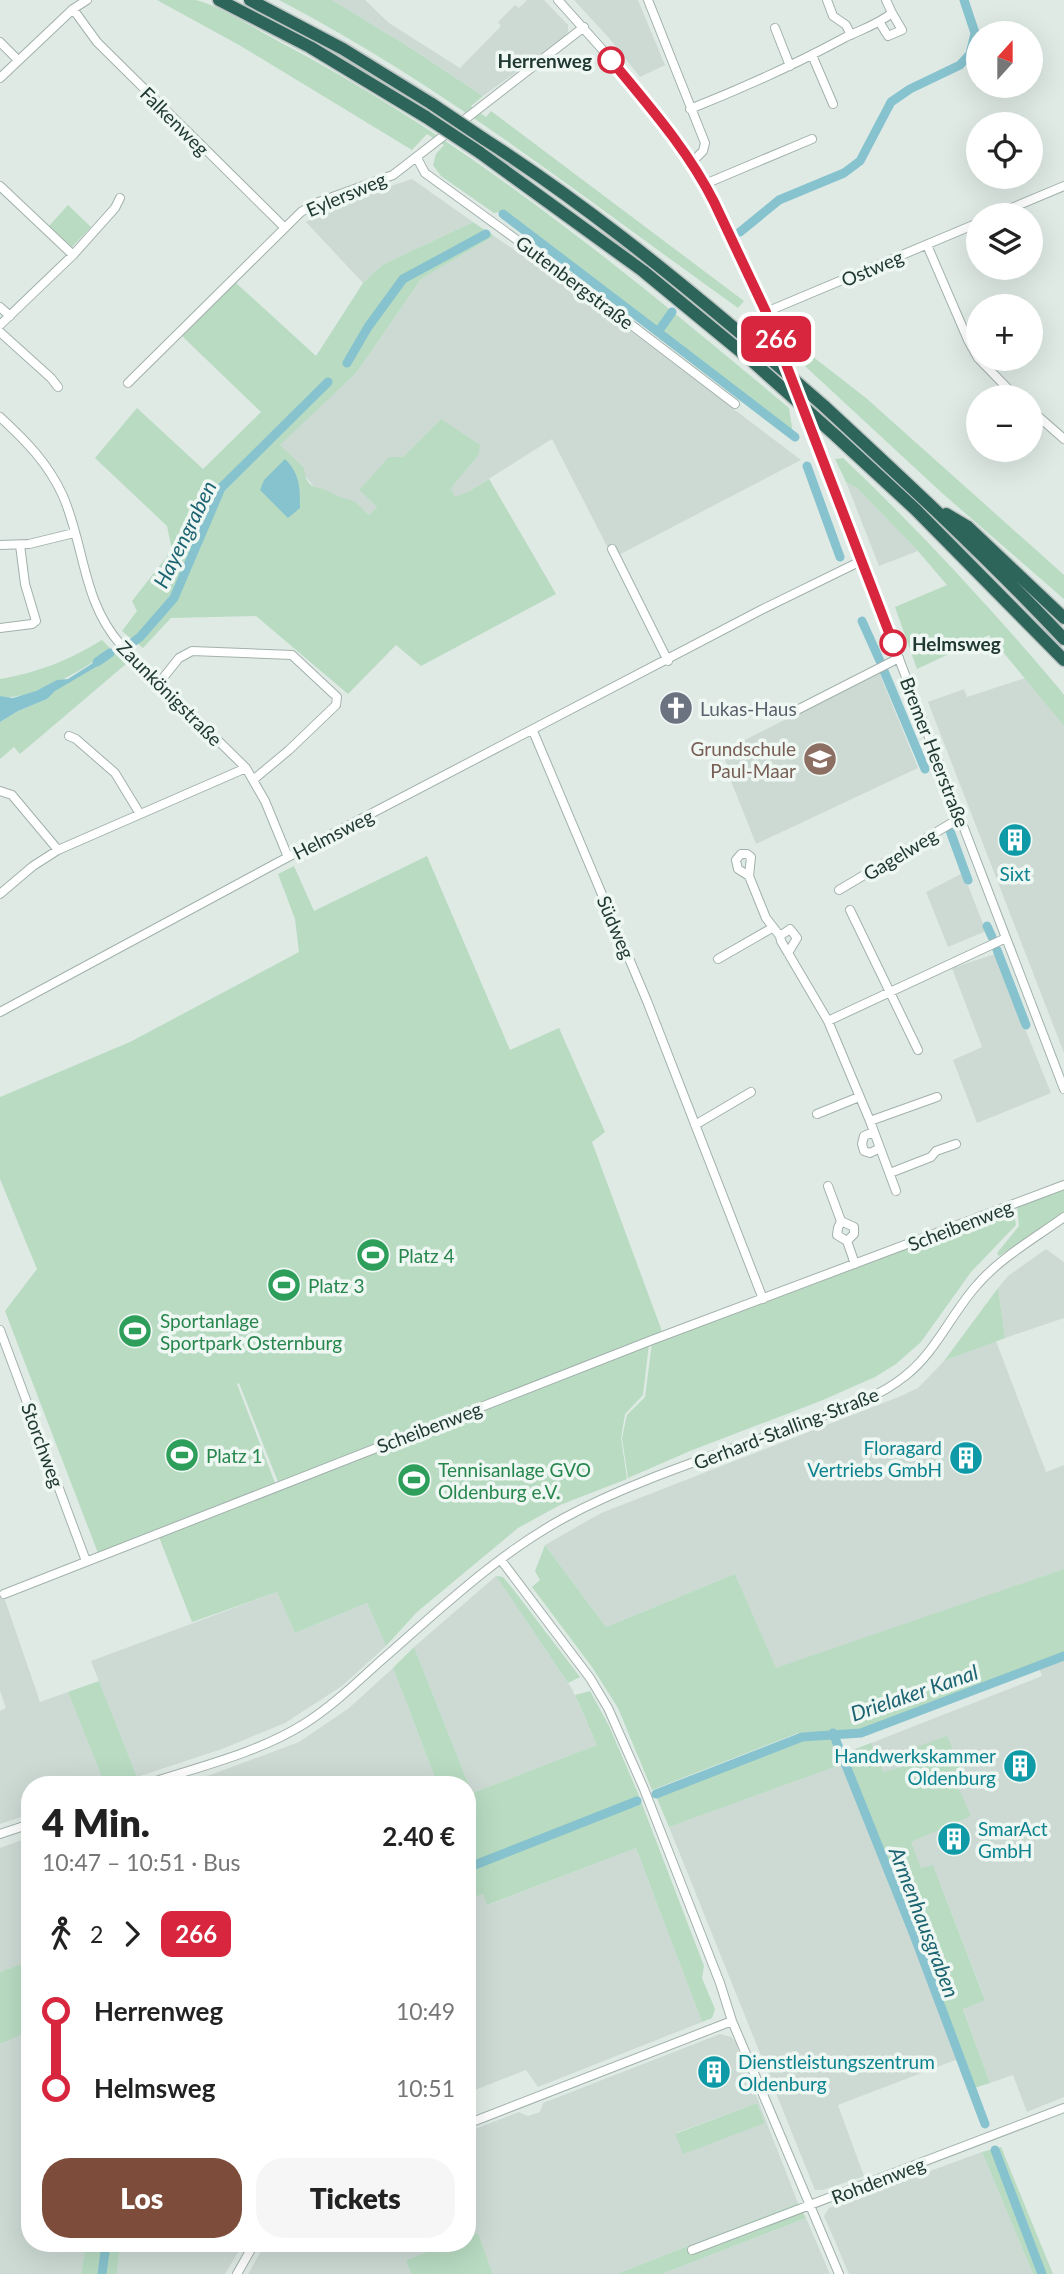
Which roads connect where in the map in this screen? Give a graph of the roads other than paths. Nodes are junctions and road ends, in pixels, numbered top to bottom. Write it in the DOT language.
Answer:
graph roads {
  1 [pos="87,0"];
  2 [pos="219,0"];
  3 [pos="250,0"];
  4 [pos="558,0"];
  5 [pos="648,0"];
  6 [pos="827,0"];
  7 [pos="886,0"];
  8 [pos="72,9"];
  9 [pos="892,13"];
  10 [pos="880,23"];
  11 [pos="584,27"];
  12 [pos="775,28"];
  13 [pos="851,35"];
  14 [pos="0,42"];
  15 [pos="812,55"];
  16 [pos="18,60"];
  17 [pos="790,66"];
  18 [pos="0,78"];
  19 [pos="833,104"];
  20 [pos="690,109"];
  21 [pos="812,139"];
  22 [pos="417,158"];
  23 [pos="691,163"];
  24 [pos="705,184"];
  25 [pos="0,186"];
  26 [pos="1064,186"];
  27 [pos="120,198"];
  28 [pos="1024,203"];
  29 [pos="285,228"];
  30 [pos="966,228"];
  31 [pos="927,245"];
  32 [pos="73,256"];
  33 [pos="0,307"];
  34 [pos="766,312"];
  35 [pos="10,316"];
  36 [pos="0,324"];
  37 [pos="0,332"];
  38 [pos="966,335"];
  39 [pos="991,371"];
  40 [pos="128,383"];
  41 [pos="1005,385"];
  42 [pos="58,387"];
  43 [pos="736,404"];
  44 [pos="0,417"];
  45 [pos="1043,421"];
  46 [pos="1064,439"];
  47 [pos="934,507"];
  48 [pos="74,533"];
  49 [pos="0,545"];
  50 [pos="20,545"];
  51 [pos="612,549"];
  52 [pos="861,561"];
  53 [pos="1064,618"];
  54 [pos="0,628"];
  55 [pos="1064,639"];
  56 [pos="899,658"];
  57 [pos="1063,659"];
  58 [pos="667,661"];
  59 [pos="159,683"];
  60 [pos="793,712"];
  61 [pos="533,731"];
  62 [pos="69,736"];
  63 [pos="246,768"];
  64 [pos="253,780"];
  65 [pos="0,791"];
  66 [pos="140,814"];
  67 [pos="960,818"];
  68 [pos="58,850"];
  69 [pos="288,857"];
  70 [pos="749,876"];
  71 [pos="839,890"];
  72 [pos="0,894"];
  73 [pos="850,910"];
  74 [pos="772,928"];
  75 [pos="780,936"];
  76 [pos="1006,938"];
  77 [pos="788,953"];
  78 [pos="718,960"];
  79 [pos="891,991"];
  80 [pos="0,1012"];
  81 [pos="828,1021"];
  82 [pos="919,1050"];
  83 [pos="1064,1089"];
  84 [pos="751,1092"];
  85 [pos="859,1097"];
  86 [pos="937,1097"];
  87 [pos="817,1114"];
  88 [pos="870,1121"];
  89 [pos="695,1125"];
  90 [pos="873,1132"];
  91 [pos="956,1144"];
  92 [pos="880,1148"];
  93 [pos="890,1173"];
  94 [pos="1064,1185"];
  95 [pos="828,1186"];
  96 [pos="896,1191"];
  97 [pos="1064,1217"];
  98 [pos="841,1221"];
  99 [pos="847,1241"];
  100 [pos="855,1264"];
  101 [pos="763,1298"];
  102 [pos="0,1330"];
  103 [pos="501,1560"];
  104 [pos="86,1561"];
  105 [pos="4,1594"];
  106 [pos="170,1776"];
  107 [pos="21,1827"];
  108 [pos="0,1834"];
  109 [pos="732,2021"];
  110 [pos="1064,2108"];
  111 [pos="476,2121"];
  112 [pos="809,2206"];
  113 [pos="692,2250"];
  114 [pos="249,2252"];
  115 [pos="237,2274"];
  116 [pos="839,2274"];
  1 -- 8 [label="street"];
  2 -- 57 [label="highway, bridge"];
  3 -- 47 [label="highway, bridge"];
  4 -- 11 [label="street, Bremer Heerstraße"];
  5 -- 20 [label="street"];
  6 -- 13 [label="street"];
  7 -- 9 [label="street"];
  8 -- 16 [label="street"];
  8 -- 29 [label="street, Falkenweg"];
  9 -- 10 [label="street"];
  9 -- 10 [label="street"];
  10 -- 13 [label="street"];
  11 -- 22 [label="street, Eylersweg"];
  11 -- 23 [label="street, Bremer Heerstraße"];
  12 -- 17 [label="street"];
  13 -- 15 [label="street"];
  14 -- 16 [label="street"];
  15 -- 17 [label="street"];
  15 -- 19 [label="street"];
  16 -- 18 [label="street"];
  17 -- 20 [label="street"];
  20 -- 23 [label="street"];
  21 -- 24 [label="street"];
  22 -- 29 [label="street, Eylersweg"];
  22 -- 43 [label="street, Gutenbergstraße"];
  23 -- 24 [label="street, Bremer Heerstraße"];
  24 -- 34 [label="street, Bremer Heerstraße"];
  25 -- 32 [label="street"];
  26 -- 28 [label="street"];
  27 -- 32 [label="street"];
  29 -- 40 [label="street, Eylersweg"];
  30 -- 31 [label="street, Ostweg"];
  31 -- 34 [label="street, Ostweg"];
  31 -- 38 [label="street"];
  32 -- 35 [label="street"];
  33 -- 35 [label="street"];
  34 -- 52 [label="street, Bremer Heerstraße"];
  35 -- 36 [label="street"];
  37 -- 42 [label="street"];
  39 -- 41 [label="street"];
  44 -- 48 [label="street, Zaunkönigstraße"];
  45 -- 46 [label="street"];
  47 -- 53 [label="highway"];
  47 -- 55 [label="highway"];
  48 -- 50 [label="street"];
  48 -- 59 [label="street, Zaunkönigstraße"];
  49 -- 50 [label="street"];
  50 -- 54 [label="street"];
  51 -- 58 [label="street"];
  52 -- 56 [label="street, Bremer Heerstraße"];
  52 -- 58 [label="street, Helmsweg"];
  56 -- 60 [label="street"];
  56 -- 67 [label="street, Bremer Heerstraße"];
  58 -- 61 [label="street, Helmsweg"];
  59 -- 63 [label="street, Zaunkönigstraße"];
  59 -- 64 [label="street"];
  61 -- 69 [label="street, Helmsweg"];
  61 -- 89 [label="street, Südweg"];
  62 -- 66 [label="street"];
  63 -- 64 [label="street, Zaunkönigstraße"];
  63 -- 66 [label="street"];
  64 -- 69 [label="street, Zaunkönigstraße"];
  65 -- 68 [label="street"];
  66 -- 68 [label="street"];
  67 -- 71 [label="street, Gagelweg"];
  67 -- 76 [label="street, Bremer Heerstraße"];
  68 -- 72 [label="street"];
  69 -- 80 [label="street, Helmsweg"];
  70 -- 74 [label="street"];
  73 -- 79 [label="street"];
  74 -- 75 [label="street"];
  74 -- 78 [label="street"];
  75 -- 77 [label="street"];
  75 -- 77 [label="street"];
  76 -- 79 [label="street"];
  76 -- 83 [label="street, Bremer Heerstraße"];
  77 -- 81 [label="street"];
  79 -- 81 [label="street"];
  79 -- 82 [label="street"];
  81 -- 85 [label="street"];
  84 -- 89 [label="street"];
  85 -- 87 [label="street"];
  85 -- 88 [label="street"];
  86 -- 88 [label="street"];
  88 -- 90 [label="street"];
  89 -- 101 [label="street, Südweg"];
  90 -- 92 [label="street"];
  90 -- 92 [label="street"];
  91 -- 93 [label="street"];
  92 -- 93 [label="street"];
  93 -- 96 [label="street"];
  94 -- 100 [label="street, Scheibenweg"];
  95 -- 98 [label="street"];
  97 -- 103 [label="street, Gerhard-Stalling-Straße"];
  98 -- 99 [label="street"];
  98 -- 99 [label="street"];
  99 -- 100 [label="street"];
  100 -- 101 [label="street, Scheibenweg"];
  101 -- 104 [label="street, Scheibenweg"];
  102 -- 104 [label="street, Storchweg"];
  103 -- 106 [label="street, Gerhard-Stalling-Straße"];
  103 -- 109 [label="street"];
  104 -- 105 [label="street, Scheibenweg"];
  107 -- 108 [label="street"];
  109 -- 111 [label="street"];
  109 -- 112 [label="street"];
  110 -- 112 [label="street, Rohdenweg"];
  112 -- 113 [label="street, Rohdenweg"];
  112 -- 116 [label="street"];
  114 -- 115 [label="street"];
}
